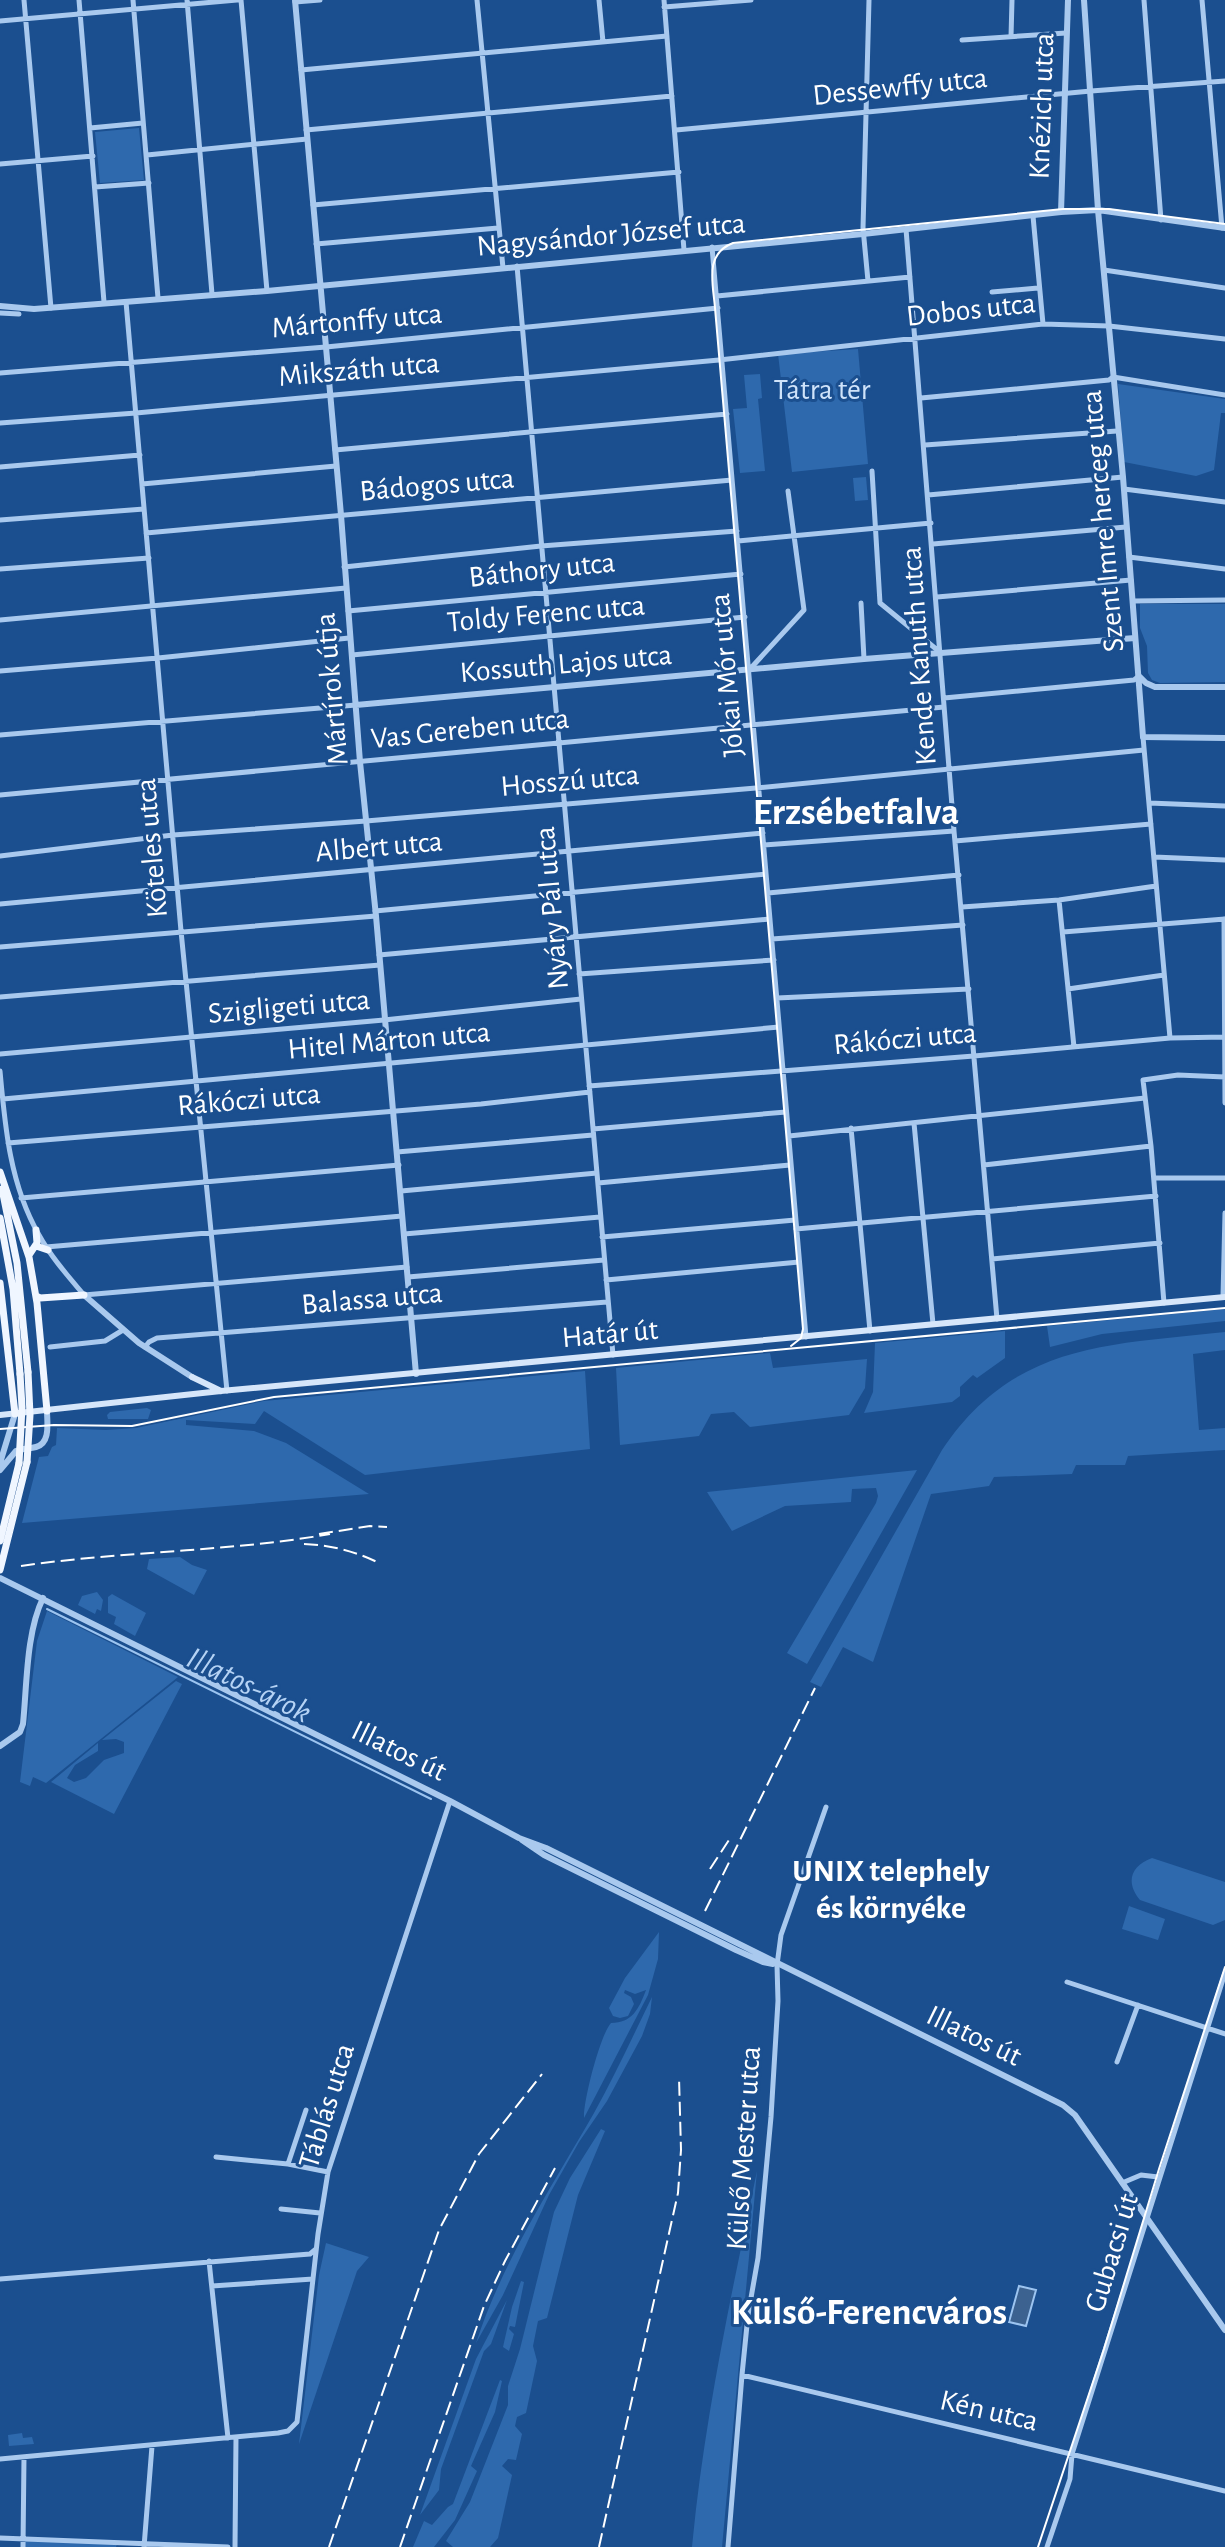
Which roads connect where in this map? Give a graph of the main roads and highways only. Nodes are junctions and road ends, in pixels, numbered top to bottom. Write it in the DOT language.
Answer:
graph roads {
  1 [pos="0,1171"];
  2 [pos="0,1218"];
  3 [pos="36,1230"];
  4 [pos="36,1246"];
  5 [pos="47,1249"];
  6 [pos="29,1257"];
  7 [pos="0,1283"];
  8 [pos="84,1295"];
  9 [pos="36,1296"];
  10 [pos="1224,1297"];
  11 [pos="24,1373"];
  12 [pos="224,1391"];
  13 [pos="197,1394"];
  14 [pos="47,1411"];
  15 [pos="15,1414"];
  16 [pos="0,1415"];
  17 [pos="3,1544"];
  18 [pos="0,1570"];
  1 -- 6 [label="main road"];
  1 -- 11 [label="main road"];
  2 -- 11 [label="main road"];
  3 -- 4 [label="main road"];
  4 -- 5 [label="main road"];
  4 -- 6 [label="main road"];
  6 -- 9 [label="main road"];
  7 -- 15 [label="main road"];
  8 -- 9 [label="main road"];
  9 -- 14 [label="main road"];
  10 -- 12 [label="main road, Határ út"];
  11 -- 17 [label="main road, bridge"];
  12 -- 13 [label="main road, Határ út"];
  12 -- 13 [label="main road"];
  13 -- 14 [label="main road, Határ út"];
  14 -- 15 [label="main road, Határ út"];
  15 -- 16 [label="main road, Határ út"];
  17 -- 18 [label="main road"];
}
